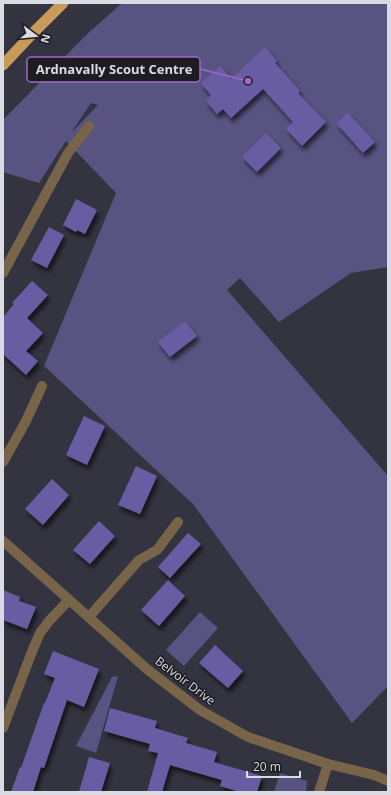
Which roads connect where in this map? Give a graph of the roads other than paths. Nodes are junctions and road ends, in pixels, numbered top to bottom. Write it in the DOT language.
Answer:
graph roads {
  1 [pos="63,3"];
  2 [pos="3,65"];
  3 [pos="89,126"];
  4 [pos="3,273"];
  5 [pos="42,386"];
  6 [pos="3,462"];
  7 [pos="178,522"];
  8 [pos="3,541"];
  9 [pos="69,600"];
  10 [pos="89,617"];
  11 [pos="3,728"];
  12 [pos="328,764"];
  13 [pos="388,781"];
  14 [pos="319,792"];
  1 -- 2 [label="highway"];
  3 -- 4 [label="street"];
  5 -- 6 [label="street"];
  7 -- 10 [label="street"];
  8 -- 9 [label="street, Belvoir Drive"];
  9 -- 10 [label="street, Belvoir Drive"];
  9 -- 11 [label="street"];
  10 -- 12 [label="street, Belvoir Drive"];
  12 -- 13 [label="street, Belvoir Drive"];
  12 -- 14 [label="street"];
}
